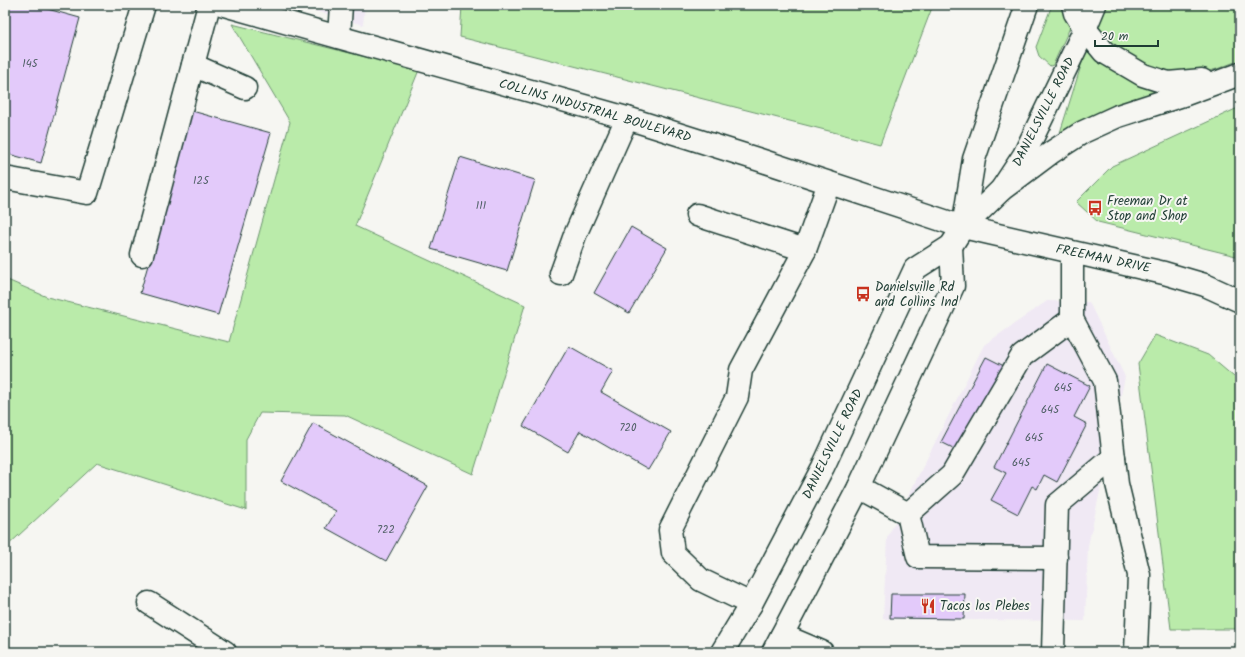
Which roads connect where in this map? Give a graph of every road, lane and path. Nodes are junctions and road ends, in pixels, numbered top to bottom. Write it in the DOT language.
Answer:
graph roads {
  1 [pos="144,5"];
  2 [pos="208,5"];
  3 [pos="224,5"];
  4 [pos="341,5"];
  5 [pos="1027,5"];
  6 [pos="1073,5"];
  7 [pos="1095,5"];
  8 [pos="1085,29"];
  9 [pos="339,37"];
  10 [pos="192,65"];
  11 [pos="1239,75"];
  12 [pos="245,88"];
  13 [pos="627,118"];
  14 [pos="5,178"];
  15 [pos="828,183"];
  16 [pos="1001,190"];
  17 [pos="697,215"];
  18 [pos="963,227"];
  19 [pos="951,246"];
  20 [pos="805,250"];
  21 [pos="1072,253"];
  22 [pos="142,255"];
  23 [pos="561,274"];
  24 [pos="1240,301"];
  25 [pos="1072,319"];
  26 [pos="1114,457"];
  27 [pos="859,487"];
  28 [pos="908,514"];
  29 [pos="1056,558"];
  30 [pos="149,603"];
  31 [pos="751,604"];
  32 [pos="778,644"];
  33 [pos="225,652"];
  34 [pos="722,652"];
  35 [pos="822,652"];
  36 [pos="1053,652"];
  37 [pos="1136,652"];
  1 -- 14 [label="main road"];
  2 -- 10 [label="main road"];
  3 -- 9 [label="main road, COLLINS INDUSTRIAL BOULEVARD"];
  4 -- 9 [label="main road"];
  5 -- 18 [label="main road, DANIELSVILLE ROAD"];
  6 -- 8 [label="main road"];
  7 -- 8 [label="main road, DANIELSVILLE ROAD"];
  8 -- 11 [label="main road"];
  8 -- 16 [label="main road, DANIELSVILLE ROAD"];
  9 -- 13 [label="main road, COLLINS INDUSTRIAL BOULEVARD"];
  10 -- 12 [label="main road"];
  10 -- 22 [label="main road"];
  11 -- 16 [label="main road"];
  13 -- 15 [label="main road, COLLINS INDUSTRIAL BOULEVARD"];
  13 -- 23 [label="main road"];
  15 -- 18 [label="main road, COLLINS INDUSTRIAL BOULEVARD"];
  15 -- 20 [label="main road"];
  16 -- 18 [label="main road, DANIELSVILLE ROAD"];
  17 -- 20 [label="main road"];
  18 -- 19 [label="main road, DANIELSVILLE ROAD"];
  18 -- 21 [label="main road, FREEMAN DRIVE"];
  19 -- 27 [label="main road"];
  19 -- 31 [label="main road, DANIELSVILLE ROAD"];
  20 -- 31 [label="main road"];
  21 -- 24 [label="main road, FREEMAN DRIVE"];
  21 -- 25 [label="main road"];
  25 -- 26 [label="main road"];
  25 -- 28 [label="main road"];
  26 -- 29 [label="main road"];
  26 -- 37 [label="main road"];
  27 -- 28 [label="main road"];
  27 -- 32 [label="main road"];
  28 -- 29 [label="main road"];
  29 -- 36 [label="main road"];
  30 -- 33 [label="main road"];
  31 -- 34 [label="main road, DANIELSVILLE ROAD"];
  32 -- 35 [label="main road"];
}
